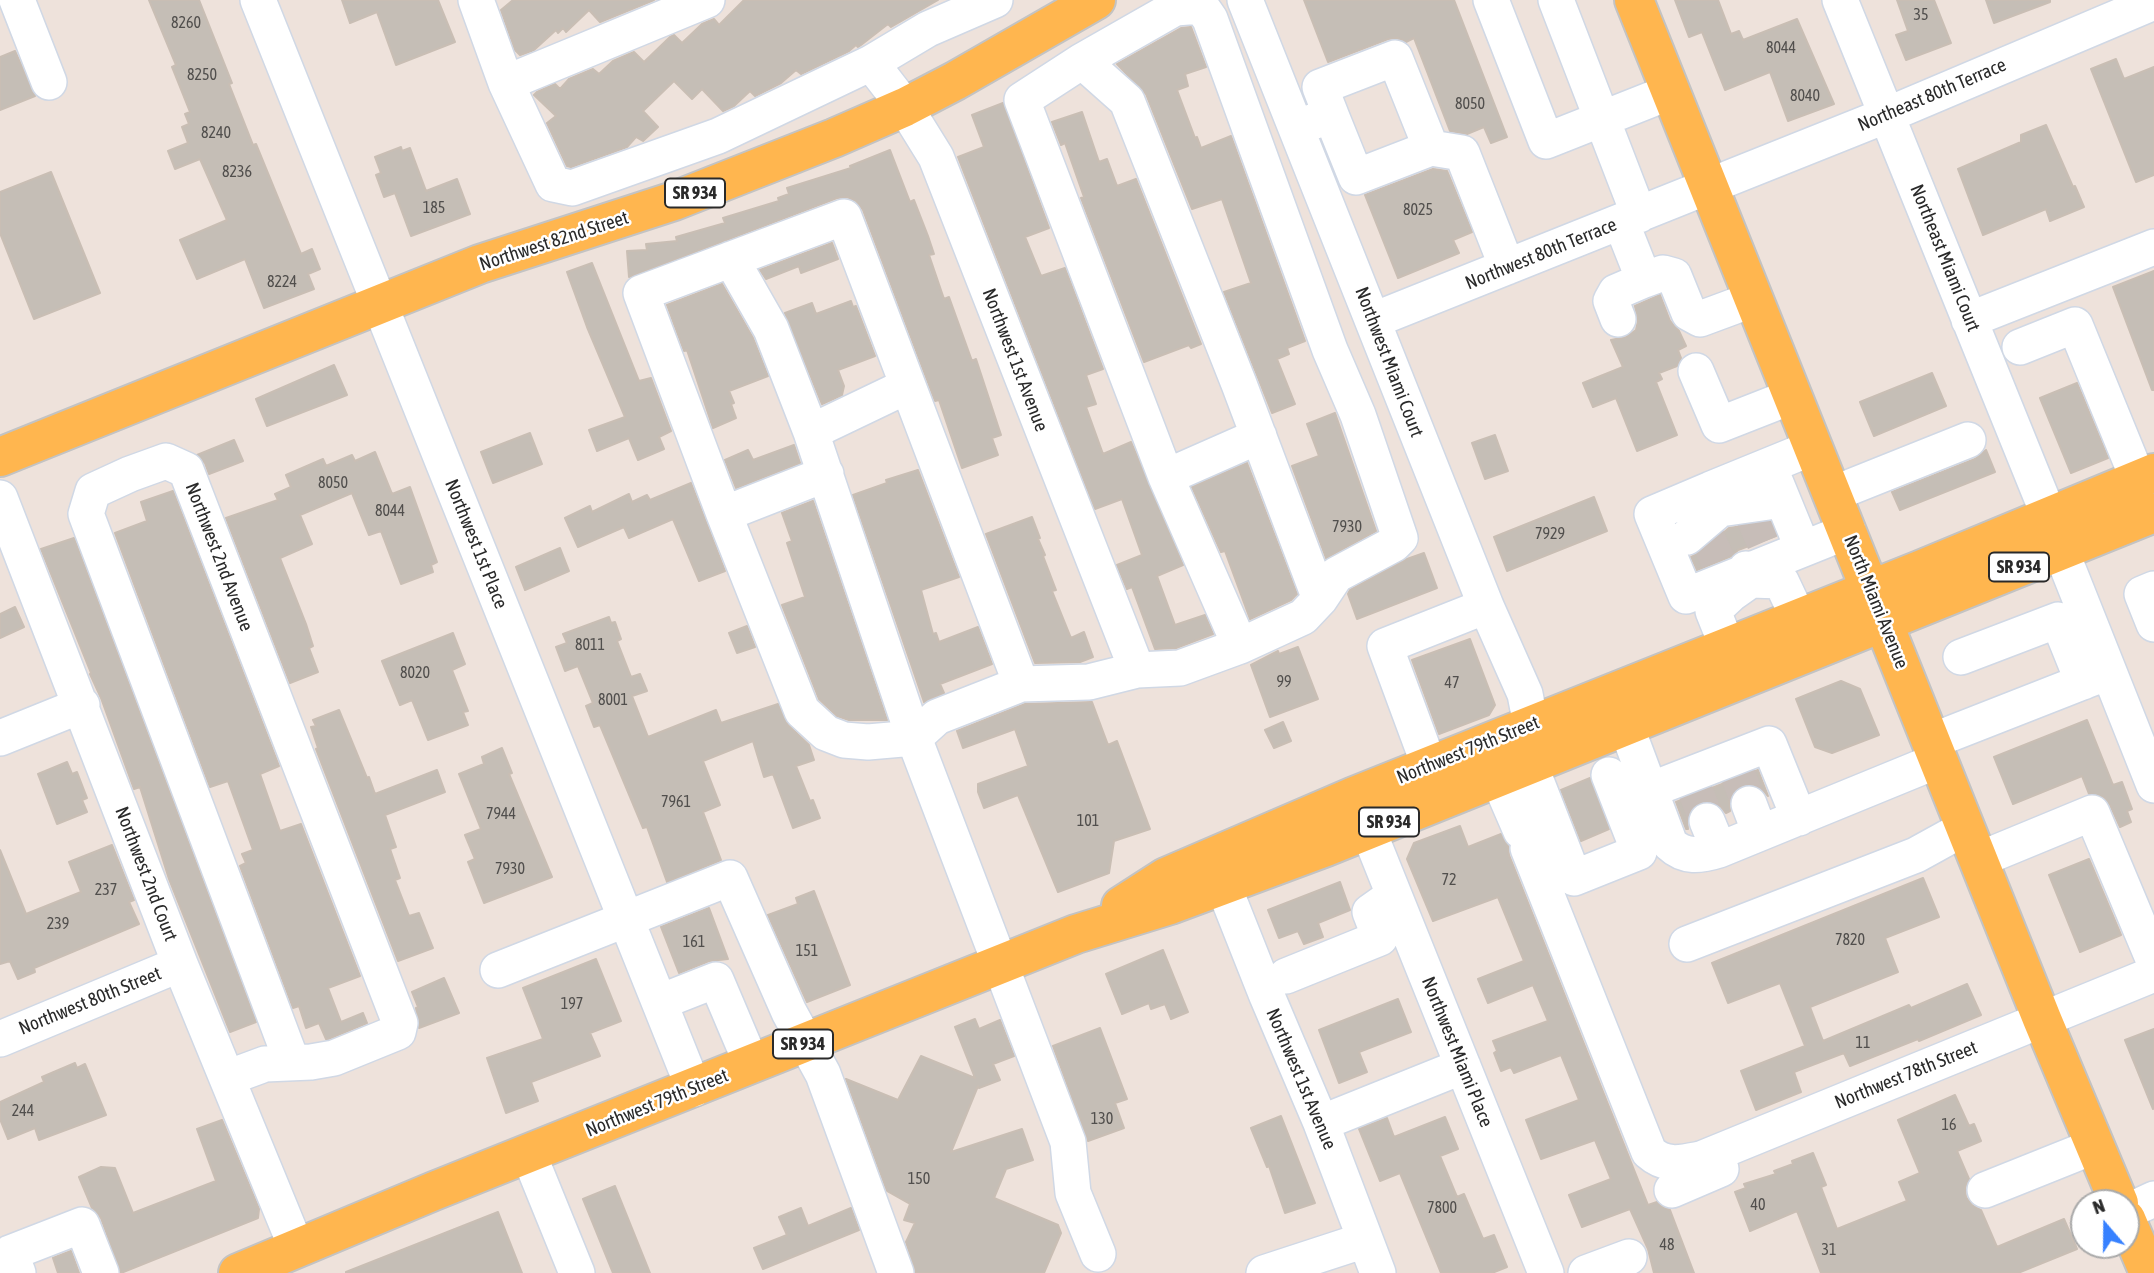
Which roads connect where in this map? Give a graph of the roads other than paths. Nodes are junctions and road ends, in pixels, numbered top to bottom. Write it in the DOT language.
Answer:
graph roads {
  1 [pos="17,0"];
  2 [pos="258,0"];
  3 [pos="476,0"];
  4 [pos="707,0"];
  5 [pos="995,0"];
  6 [pos="1096,0"];
  7 [pos="1245,0"];
  8 [pos="1491,0"];
  9 [pos="1556,0"];
  10 [pos="1634,0"];
  11 [pos="1840,0"];
  12 [pos="2154,2"];
  13 [pos="1082,61"];
  14 [pos="871,63"];
  15 [pos="49,82"];
  16 [pos="506,83"];
  17 [pos="1670,92"];
  18 [pos="905,107"];
  19 [pos="1331,114"];
  20 [pos="1888,115"];
  21 [pos="1603,117"];
  22 [pos="1296,128"];
  23 [pos="1431,148"];
  24 [pos="1709,186"];
  25 [pos="1630,219"];
  26 [pos="2154,247"];
  27 [pos="731,259"];
  28 [pos="1507,267"];
  29 [pos="1644,280"];
  30 [pos="1754,299"];
  31 [pos="379,304"];
  32 [pos="1618,319"];
  33 [pos="1374,320"];
  34 [pos="1969,320"];
  35 [pos="2020,347"];
  36 [pos="1696,371"];
  37 [pos="908,386"];
  38 [pos="1793,396"];
  39 [pos="1404,400"];
  40 [pos="1358,415"];
  41 [pos="811,432"];
  42 [pos="1259,436"];
  43 [pos="1968,440"];
  44 [pos="1814,447"];
  45 [pos="0,457"];
  46 [pos="1768,466"];
  47 [pos="825,474"];
  48 [pos="1166,477"];
  49 [pos="2149,488"];
  50 [pos="1833,494"];
  51 [pos="0,498"];
  52 [pos="723,514"];
  53 [pos="1848,531"];
  54 [pos="2055,533"];
  55 [pos="1751,558"];
  56 [pos="2154,589"];
  57 [pos="1320,598"];
  58 [pos="1878,605"];
  59 [pos="1486,607"];
  60 [pos="1798,617"];
  61 [pos="2154,624"];
  62 [pos="1240,646"];
  63 [pos="1727,646"];
  64 [pos="1961,657"];
  65 [pos="1137,670"];
  66 [pos="2096,677"];
  67 [pos="1021,684"];
  68 [pos="82,705"];
  69 [pos="1531,724"];
  70 [pos="1626,726"];
  71 [pos="0,738"];
  72 [pos="914,738"];
  73 [pos="1936,751"];
  74 [pos="1429,765"];
  75 [pos="1514,771"];
  76 [pos="1609,775"];
  77 [pos="2154,785"];
  78 [pos="1650,790"];
  79 [pos="1799,818"];
  80 [pos="1368,830"];
  81 [pos="1971,844"];
  82 [pos="1223,886"];
  83 [pos="1394,895"];
  84 [pos="626,918"];
  85 [pos="1076,934"];
  86 [pos="1687,944"];
  87 [pos="2154,961"];
  88 [pos="180,964"];
  89 [pos="1000,965"];
  90 [pos="498,970"];
  91 [pos="2154,974"];
  92 [pos="1286,976"];
  93 [pos="660,1002"];
  94 [pos="2042,1019"];
  95 [pos="0,1038"];
  96 [pos="807,1043"];
  97 [pos="292,1062"];
  98 [pos="752,1065"];
  99 [pos="1463,1066"];
  100 [pos="227,1079"];
  101 [pos="694,1089"];
  102 [pos="1321,1123"];
  103 [pos="1769,1130"];
  104 [pos="2095,1146"];
  105 [pos="528,1154"];
  106 [pos="2113,1189"];
  107 [pos="1672,1190"];
  108 [pos="1985,1190"];
  109 [pos="1366,1240"];
  110 [pos="297,1249"];
  111 [pos="2140,1253"];
  112 [pos="1098,1254"];
  113 [pos="1629,1257"];
  114 [pos="18,1273"];
  115 [pos="101,1273"];
  116 [pos="238,1273"];
  117 [pos="577,1273"];
  118 [pos="896,1273"];
  119 [pos="1264,1273"];
  120 [pos="1378,1273"];
  121 [pos="1546,1273"];
  122 [pos="1587,1273"];
  123 [pos="2148,1273"];
  1 -- 15 [label="street"];
  2 -- 31 [label="street, Northwest 1st Place"];
  3 -- 16 [label="street"];
  4 -- 16 [label="street"];
  5 -- 14 [label="street"];
  6 -- 18 [label="main road, Northwest 82nd Street / SR 934"];
  7 -- 22 [label="street, Northwest Miami Court"];
  8 -- 21 [label="street"];
  9 -- 21 [label="street"];
  10 -- 17 [label="main road, North Miami Avenue"];
  11 -- 20 [label="street, Northeast Miami Court"];
  12 -- 20 [label="street, Northeast 80th Terrace"];
  13 -- 40 [label="street"];
  13 -- 42 [label="street"];
  13 -- 48 [label="street"];
  14 -- 16 [label="street"];
  14 -- 18 [label="street, Northwest 1st Avenue"];
  17 -- 21 [label="street"];
  17 -- 24 [label="main road, North Miami Avenue"];
  18 -- 31 [label="main road, Northwest 82nd Street / SR 934"];
  18 -- 65 [label="street, Northwest 1st Avenue"];
  19 -- 22 [label="street"];
  19 -- 23 [label="street"];
  19 -- 23 [label="street"];
  20 -- 24 [label="street, Northeast 80th Terrace"];
  20 -- 34 [label="street, Northeast Miami Court"];
  21 -- 25 [label="street"];
  22 -- 33 [label="street, Northwest Miami Court"];
  23 -- 28 [label="street"];
  24 -- 25 [label="street, Northwest 80th Terrace"];
  24 -- 30 [label="main road, North Miami Avenue"];
  25 -- 28 [label="street, Northwest 80th Terrace"];
  25 -- 29 [label="street"];
  26 -- 34 [label="street"];
  27 -- 37 [label="street"];
  27 -- 41 [label="street"];
  27 -- 52 [label="street"];
  28 -- 33 [label="street, Northwest 80th Terrace"];
  29 -- 30 [label="street"];
  29 -- 32 [label="street"];
  30 -- 38 [label="main road, North Miami Avenue"];
  31 -- 45 [label="main road, Northwest 82nd Street / SR 934"];
  31 -- 84 [label="street, Northwest 1st Place"];
  33 -- 39 [label="street, Northwest Miami Court"];
  34 -- 54 [label="street, Northeast Miami Court"];
  35 -- 49 [label="street"];
  36 -- 38 [label="street"];
  37 -- 41 [label="street"];
  37 -- 67 [label="street"];
  38 -- 44 [label="main road, North Miami Avenue"];
  39 -- 40 [label="street"];
  39 -- 59 [label="street, Northwest Miami Court"];
  40 -- 57 [label="street"];
  41 -- 47 [label="street"];
  42 -- 48 [label="street"];
  42 -- 57 [label="street"];
  43 -- 50 [label="street"];
  44 -- 46 [label="street"];
  44 -- 50 [label="main road, North Miami Avenue"];
  46 -- 55 [label="street"];
  46 -- 55 [label="street"];
  47 -- 52 [label="street"];
  47 -- 72 [label="street"];
  48 -- 62 [label="street"];
  49 -- 54 [label="main road"];
  50 -- 53 [label="main road, North Miami Avenue"];
  51 -- 68 [label="street, Northwest 2nd Court"];
  52 -- 72 [label="street"];
  53 -- 55 [label="street"];
  53 -- 58 [label="main road, North Miami Avenue"];
  54 -- 58 [label="main road"];
  54 -- 66 [label="street, Northeast Miami Court"];
  55 -- 60 [label="street"];
  55 -- 63 [label="street"];
  56 -- 61 [label="street"];
  57 -- 62 [label="street"];
  58 -- 60 [label="main road, Northwest 79th Street"];
  58 -- 70 [label="main road, Northwest 79th Street / SR 934"];
  58 -- 73 [label="main road, North Miami Avenue"];
  59 -- 69 [label="street, Northwest Miami Court"];
  59 -- 74 [label="street"];
  60 -- 63 [label="main road, Northwest 79th Street"];
  62 -- 65 [label="street"];
  63 -- 69 [label="main road, Northwest 79th Street"];
  64 -- 66 [label="street"];
  65 -- 67 [label="street"];
  66 -- 73 [label="street"];
  66 -- 77 [label="street, Northeast Miami Court"];
  67 -- 72 [label="street"];
  68 -- 71 [label="street"];
  68 -- 88 [label="street, Northwest 2nd Court"];
  69 -- 74 [label="main road, Northwest 79th Street"];
  69 -- 80 [label="main road"];
  70 -- 75 [label="main road, Northwest 79th Street / SR 934"];
  70 -- 78 [label="street"];
  72 -- 89 [label="street"];
  73 -- 79 [label="street"];
  73 -- 81 [label="main road, North Miami Avenue"];
  74 -- 85 [label="main road, Northwest 79th Street"];
  75 -- 76 [label="street"];
  75 -- 80 [label="main road, Northwest 79th Street / SR 934"];
  75 -- 103 [label="street, Northwest 78th Street"];
  78 -- 79 [label="street"];
  78 -- 79 [label="street"];
  80 -- 82 [label="main road, Northwest 79th Street / SR 934"];
  80 -- 83 [label="street, Northwest Miami Place"];
  81 -- 86 [label="street"];
  81 -- 87 [label="street"];
  81 -- 94 [label="main road, North Miami Avenue"];
  82 -- 85 [label="main road, Northwest 79th Street / SR 934"];
  82 -- 102 [label="street, Northwest 1st Avenue"];
  83 -- 92 [label="street"];
  83 -- 99 [label="street, Northwest Miami Place"];
  84 -- 90 [label="street"];
  84 -- 93 [label="street, Northwest 1st Place"];
  84 -- 96 [label="street"];
  85 -- 89 [label="main road, Northwest 79th Street / SR 934"];
  88 -- 95 [label="street, Northwest 80th Street"];
  88 -- 100 [label="street, Northwest 2nd Court"];
  89 -- 96 [label="main road, Northwest 79th Street / SR 934"];
  89 -- 112 [label="street"];
  91 -- 94 [label="street, Northwest 78th Street"];
  93 -- 98 [label="street"];
  93 -- 101 [label="street, Northwest 1st Place"];
  94 -- 103 [label="street, Northwest 78th Street"];
  94 -- 104 [label="main road, North Miami Avenue"];
  96 -- 98 [label="main road, Northwest 79th Street / SR 934"];
  96 -- 118 [label="street"];
  97 -- 97 [label="street, Northwest 2nd Avenue"];
  97 -- 100 [label="street"];
  98 -- 101 [label="main road, Northwest 79th Street / SR 934"];
  99 -- 102 [label="street"];
  99 -- 121 [label="street, Northwest Miami Place"];
  100 -- 110 [label="street, Northwest 2nd Court"];
  101 -- 105 [label="main road, Northwest 79th Street / SR 934"];
  102 -- 109 [label="street, Northwest 1st Avenue"];
  103 -- 107 [label="street"];
  104 -- 106 [label="main road, North Miami Avenue"];
  104 -- 108 [label="street"];
  105 -- 110 [label="main road, Northwest 79th Street / SR 934"];
  105 -- 117 [label="street"];
  109 -- 119 [label="street"];
  109 -- 120 [label="street, Northwest 1st Avenue"];
  110 -- 116 [label="main road, Northwest 79th Street / SR 934"];
  111 -- 123 [label="main road"];
  113 -- 122 [label="street"];
  114 -- 115 [label="street"];
}
